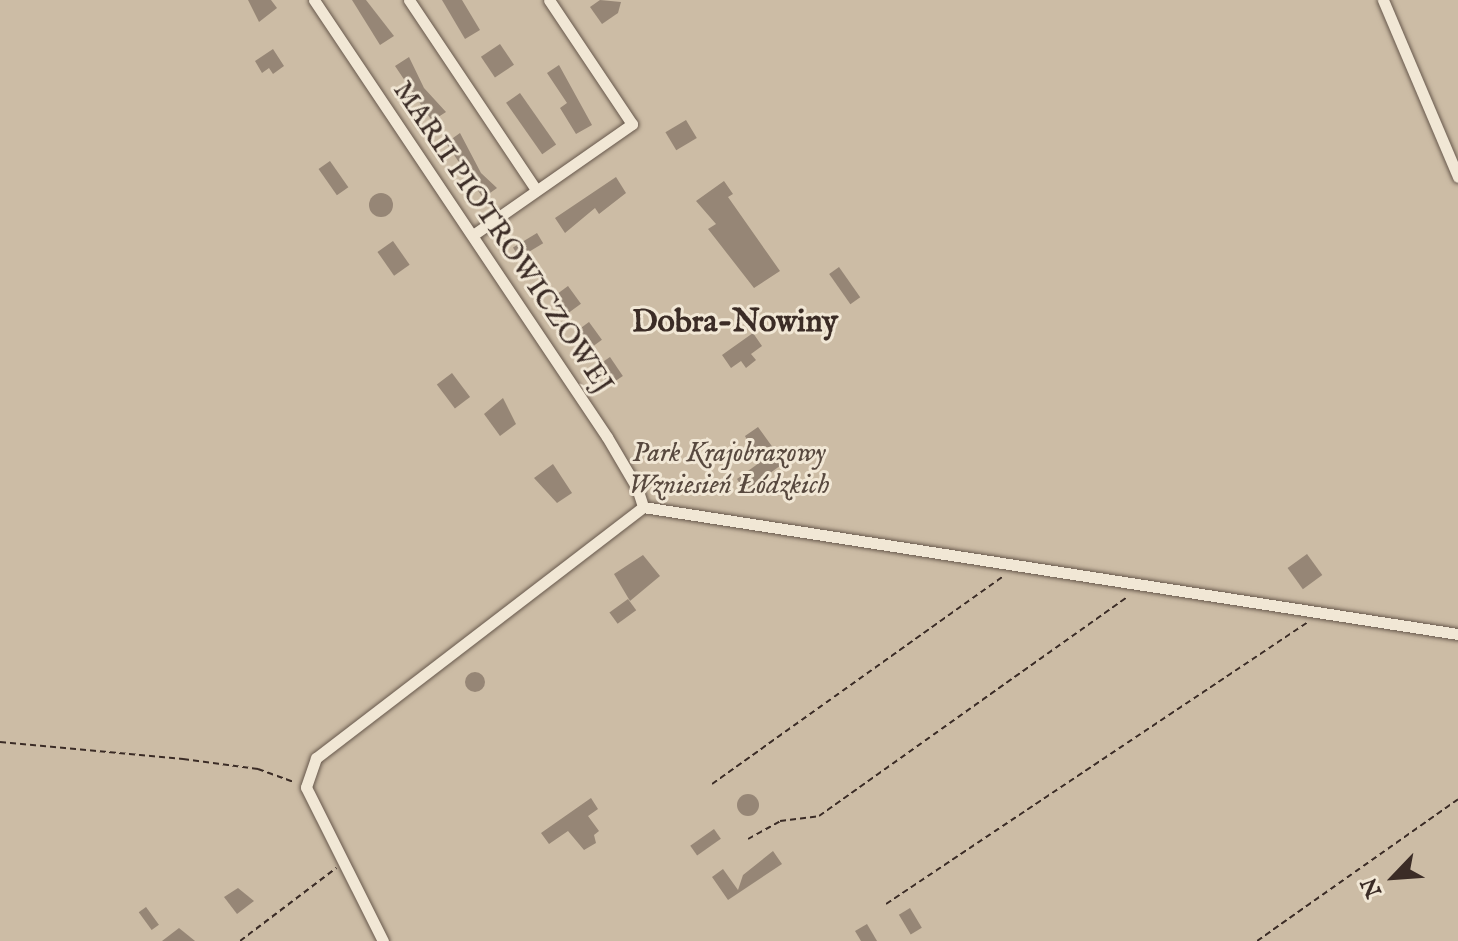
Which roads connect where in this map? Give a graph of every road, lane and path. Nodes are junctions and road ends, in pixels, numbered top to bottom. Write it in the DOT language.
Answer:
graph roads {
  1 [pos="314,0"];
  2 [pos="409,0"];
  3 [pos="549,0"];
  4 [pos="1383,0"];
  5 [pos="1458,177"];
  6 [pos="535,188"];
  7 [pos="473,235"];
  8 [pos="643,507"];
  9 [pos="1022,564"];
  10 [pos="1146,584"];
  11 [pos="1319,615"];
  12 [pos="1458,634"];
  13 [pos="0,742"];
  14 [pos="712,784"];
  15 [pos="306,787"];
  16 [pos="1458,799"];
  17 [pos="748,839"];
  18 [pos="343,863"];
  19 [pos="886,904"];
  20 [pos="240,941"];
  21 [pos="383,941"];
  22 [pos="1257,941"];
  1 -- 7 [label="street, MARII PIOTROWICZOWEJ"];
  2 -- 6 [label="street"];
  3 -- 6 [label="street"];
  4 -- 5 [label="street"];
  6 -- 7 [label="street"];
  7 -- 8 [label="street, MARII PIOTROWICZOWEJ"];
  8 -- 9 [label="street"];
  8 -- 15 [label="street"];
  9 -- 10 [label="street"];
  9 -- 14 [label="path"];
  10 -- 11 [label="street"];
  10 -- 17 [label="path"];
  11 -- 12 [label="street"];
  11 -- 19 [label="path"];
  13 -- 15 [label="path"];
  15 -- 18 [label="street"];
  16 -- 22 [label="path"];
  18 -- 20 [label="path"];
  18 -- 21 [label="street"];
}
